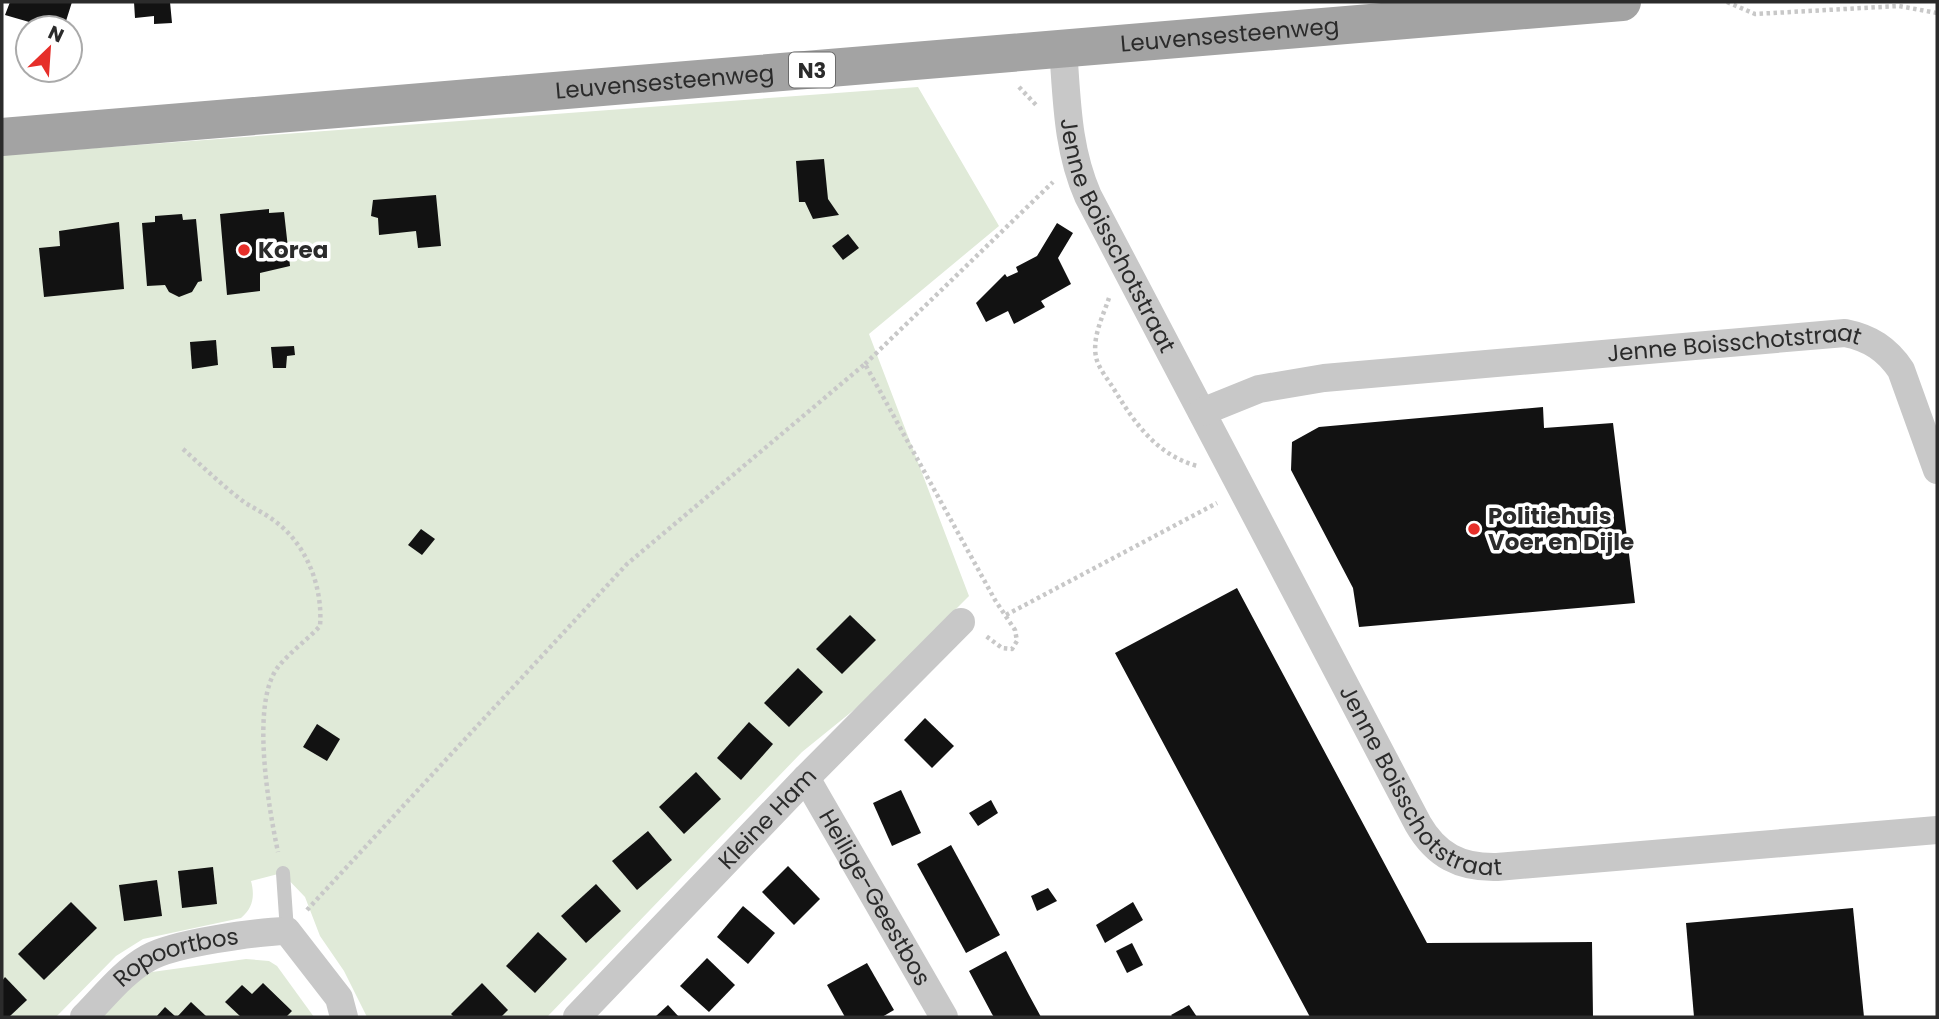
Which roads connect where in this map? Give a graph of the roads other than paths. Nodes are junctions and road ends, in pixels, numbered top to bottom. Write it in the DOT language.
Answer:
graph roads {
  1 [pos="1622,2"];
  2 [pos="1063,48"];
  3 [pos="2,137"];
  4 [pos="1202,412"];
  5 [pos="1937,470"];
  6 [pos="961,622"];
  7 [pos="806,778"];
  8 [pos="1937,830"];
  9 [pos="283,873"];
  10 [pos="287,931"];
  11 [pos="84,1017"];
  12 [pos="344,1017"];
  13 [pos="578,1017"];
  14 [pos="944,1017"];
  1 -- 2 [label="main road, Leuvensesteenweg / N3"];
  2 -- 3 [label="main road, Leuvensesteenweg / N3"];
  2 -- 4 [label="street, Jenne Boisschotstraat"];
  4 -- 5 [label="street, Jenne Boisschotstraat"];
  4 -- 8 [label="street, Jenne Boisschotstraat"];
  6 -- 7 [label="street, Kleine Ham"];
  7 -- 13 [label="street, Kleine Ham"];
  7 -- 14 [label="street, Heilige-Geestbos"];
  9 -- 10 [label="lane"];
  10 -- 11 [label="street, Ropoortbos"];
  10 -- 12 [label="street"];
}
